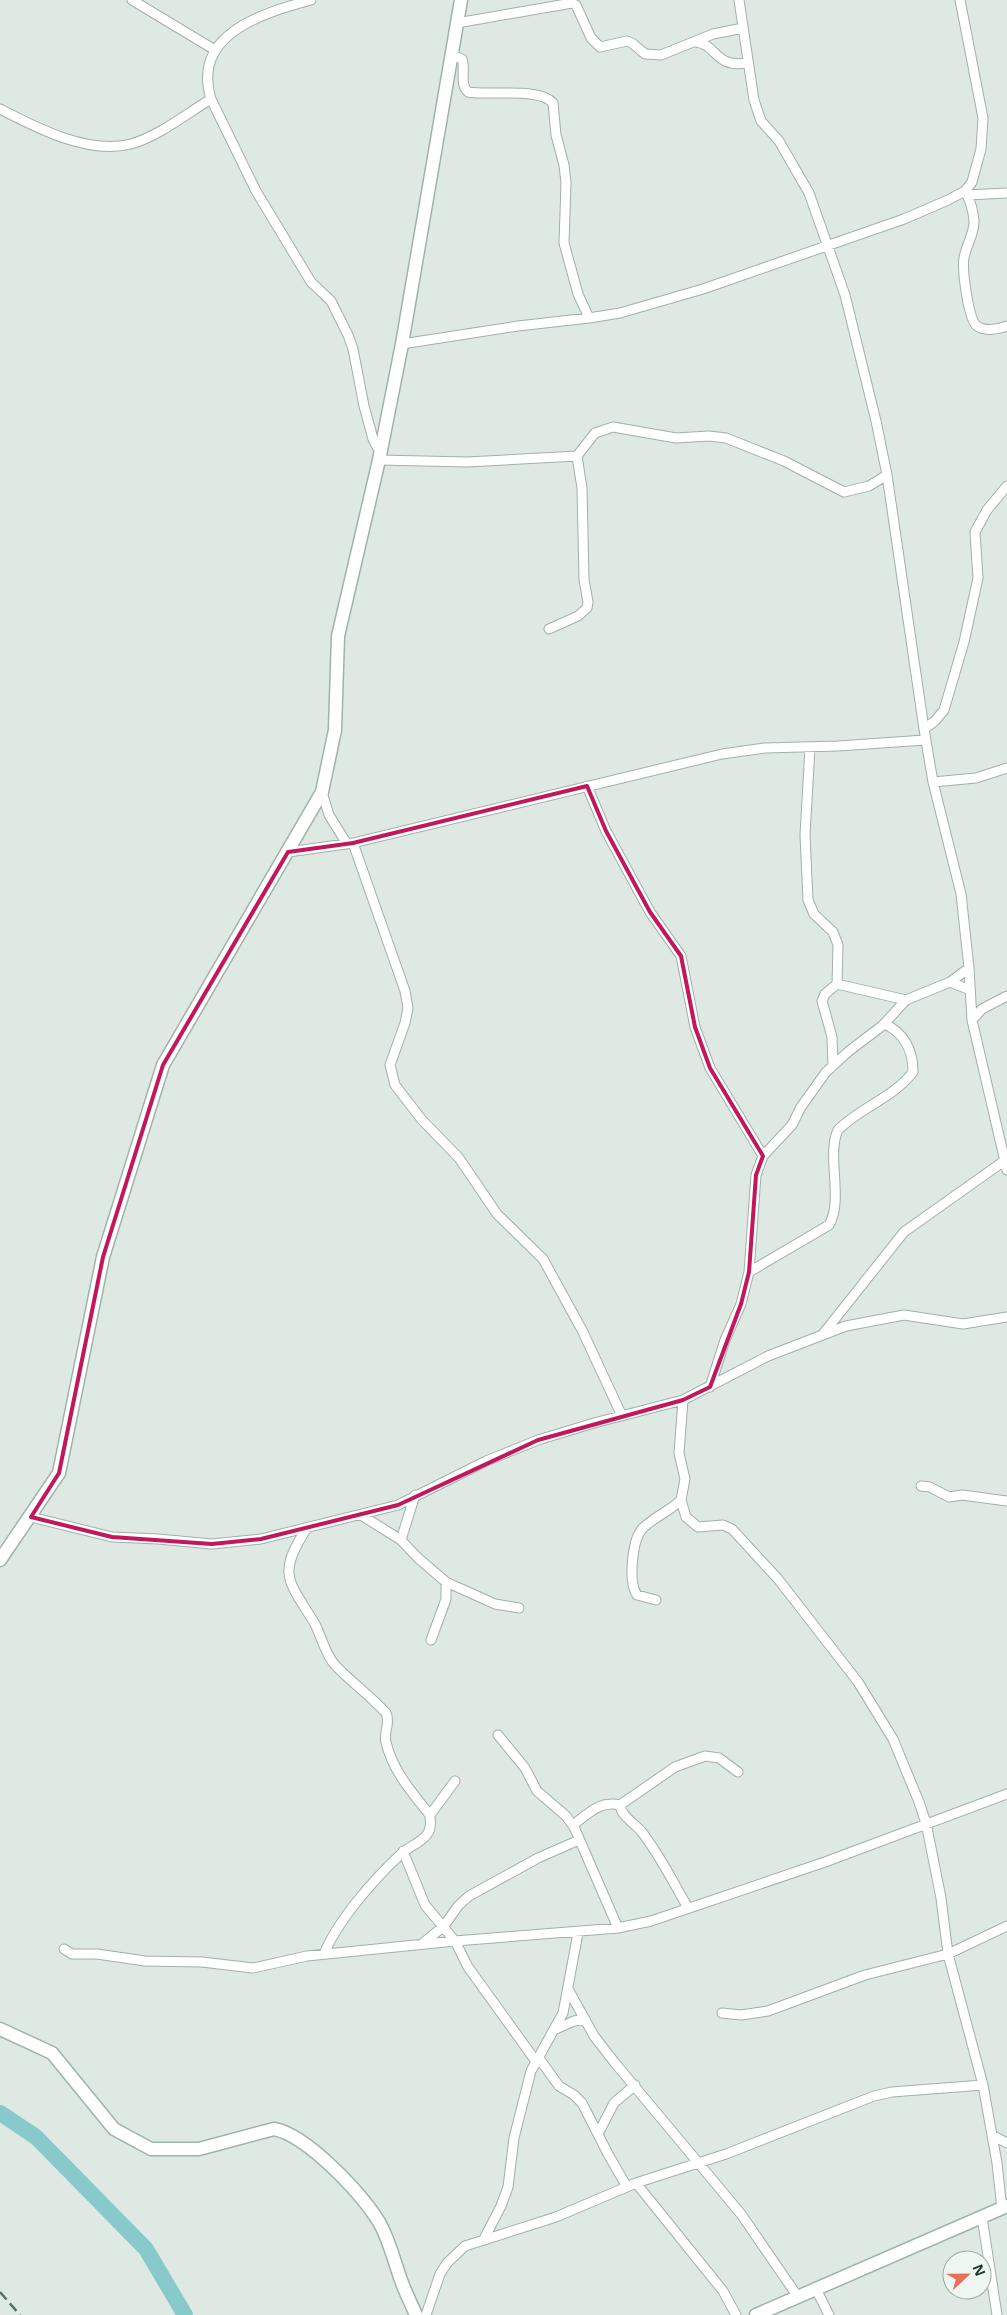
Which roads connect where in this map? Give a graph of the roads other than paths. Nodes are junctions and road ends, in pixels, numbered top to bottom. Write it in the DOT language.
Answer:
graph roads {
  1 [pos="132,0"];
  2 [pos="311,0"];
  3 [pos="461,0"];
  4 [pos="738,0"];
  5 [pos="960,0"];
  6 [pos="457,23"];
  7 [pos="743,28"];
  8 [pos="696,42"];
  9 [pos="215,50"];
  10 [pos="452,55"];
  11 [pos="747,63"];
  12 [pos="211,99"];
  13 [pos="0,109"];
  14 [pos="966,193"];
  15 [pos="1007,193"];
  16 [pos="828,246"];
  17 [pos="589,318"];
  18 [pos="1007,326"];
  19 [pos="402,344"];
  20 [pos="380,454"];
  21 [pos="577,456"];
  22 [pos="888,475"];
  23 [pos="1007,486"];
  24 [pos="549,629"];
  25 [pos="924,729"];
  26 [pos="926,740"];
  27 [pos="810,748"];
  28 [pos="1007,768"];
  29 [pos="933,782"];
  30 [pos="588,786"];
  31 [pos="322,792"];
  32 [pos="350,843"];
  33 [pos="288,852"];
  34 [pos="970,968"];
  35 [pos="950,982"];
  36 [pos="836,984"];
  37 [pos="970,990"];
  38 [pos="1007,996"];
  39 [pos="906,1000"];
  40 [pos="972,1020"];
  41 [pos="885,1024"];
  42 [pos="833,1066"];
  43 [pos="763,1156"];
  44 [pos="1004,1161"];
  45 [pos="1007,1170"];
  46 [pos="749,1272"];
  47 [pos="1007,1317"];
  48 [pos="823,1334"];
  49 [pos="710,1387"];
  50 [pos="684,1400"];
  51 [pos="622,1416"];
  52 [pos="921,1486"];
  53 [pos="415,1495"];
  54 [pos="681,1500"];
  55 [pos="1007,1501"];
  56 [pos="360,1515"];
  57 [pos="30,1517"];
  58 [pos="307,1528"];
  59 [pos="401,1540"];
  60 [pos="0,1560"];
  61 [pos="446,1582"];
  62 [pos="656,1600"];
  63 [pos="519,1608"];
  64 [pos="430,1640"];
  65 [pos="498,1735"];
  66 [pos="738,1772"];
  67 [pos="455,1782"];
  68 [pos="1007,1794"];
  69 [pos="620,1805"];
  70 [pos="430,1815"];
  71 [pos="926,1823"];
  72 [pos="573,1825"];
  73 [pos="579,1840"];
  74 [pos="403,1851"];
  75 [pos="688,1908"];
  76 [pos="444,1926"];
  77 [pos="1007,1926"];
  78 [pos="618,1928"];
  79 [pos="578,1933"];
  80 [pos="455,1941"];
  81 [pos="422,1944"];
  82 [pos="64,1949"];
  83 [pos="324,1954"];
  84 [pos="948,1954"];
  85 [pos="568,1989"];
  86 [pos="722,2013"];
  87 [pos="585,2019"];
  88 [pos="0,2029"];
  89 [pos="556,2029"];
  90 [pos="536,2058"];
  91 [pos="635,2085"];
  92 [pos="983,2085"];
  93 [pos="598,2134"];
  94 [pos="992,2135"];
  95 [pos="1007,2143"];
  96 [pos="700,2163"];
  97 [pos="632,2185"];
  98 [pos="1004,2208"];
  99 [pos="982,2217"];
  100 [pos="484,2239"];
  101 [pos="816,2289"];
  102 [pos="798,2296"];
  103 [pos="416,2315"];
  104 [pos="426,2315"];
  105 [pos="736,2315"];
  106 [pos="756,2315"];
  107 [pos="829,2315"];
  108 [pos="997,2315"];
  1 -- 9 [label="street"];
  2 -- 9 [label="street"];
  3 -- 6 [label="street"];
  4 -- 7 [label="street"];
  5 -- 14 [label="street"];
  6 -- 8 [label="street"];
  6 -- 10 [label="street"];
  7 -- 8 [label="street"];
  7 -- 11 [label="street"];
  8 -- 11 [label="street"];
  9 -- 12 [label="street"];
  10 -- 17 [label="street"];
  10 -- 19 [label="street"];
  11 -- 16 [label="street"];
  12 -- 13 [label="street"];
  12 -- 20 [label="street"];
  14 -- 15 [label="street"];
  14 -- 16 [label="street"];
  14 -- 18 [label="street"];
  16 -- 17 [label="street"];
  16 -- 22 [label="street"];
  17 -- 19 [label="street"];
  19 -- 20 [label="street"];
  20 -- 21 [label="street"];
  20 -- 31 [label="street"];
  21 -- 22 [label="street"];
  21 -- 24 [label="street"];
  22 -- 25 [label="street"];
  23 -- 25 [label="street"];
  25 -- 26 [label="street"];
  26 -- 27 [label="street"];
  26 -- 29 [label="street"];
  27 -- 30 [label="street"];
  27 -- 36 [label="street"];
  28 -- 29 [label="street"];
  29 -- 34 [label="street"];
  30 -- 32 [label="street"];
  30 -- 43 [label="street"];
  31 -- 32 [label="street"];
  31 -- 33 [label="street"];
  32 -- 33 [label="street"];
  32 -- 51 [label="street"];
  33 -- 57 [label="street"];
  34 -- 35 [label="street"];
  34 -- 37 [label="street"];
  35 -- 37 [label="street"];
  35 -- 39 [label="street"];
  36 -- 39 [label="street"];
  36 -- 42 [label="street"];
  37 -- 40 [label="street"];
  38 -- 40 [label="street"];
  39 -- 41 [label="street"];
  40 -- 44 [label="street"];
  41 -- 42 [label="street"];
  41 -- 46 [label="street"];
  42 -- 43 [label="street"];
  43 -- 46 [label="street"];
  44 -- 45 [label="street"];
  44 -- 48 [label="street"];
  46 -- 49 [label="street"];
  47 -- 48 [label="street"];
  48 -- 49 [label="street"];
  49 -- 50 [label="street"];
  50 -- 51 [label="street"];
  50 -- 54 [label="street"];
  51 -- 53 [label="street"];
  52 -- 55 [label="street"];
  53 -- 56 [label="street"];
  53 -- 59 [label="street"];
  54 -- 62 [label="street"];
  54 -- 71 [label="street"];
  56 -- 58 [label="street"];
  56 -- 59 [label="street"];
  57 -- 58 [label="street"];
  57 -- 60 [label="street"];
  58 -- 70 [label="street"];
  59 -- 61 [label="street"];
  61 -- 63 [label="street"];
  61 -- 64 [label="street"];
  65 -- 72 [label="street"];
  66 -- 69 [label="street"];
  67 -- 70 [label="street"];
  68 -- 71 [label="street"];
  69 -- 72 [label="street"];
  69 -- 75 [label="street"];
  70 -- 74 [label="street"];
  71 -- 75 [label="street"];
  71 -- 84 [label="street"];
  72 -- 73 [label="street"];
  73 -- 76 [label="street"];
  73 -- 78 [label="street"];
  74 -- 76 [label="street"];
  74 -- 83 [label="street"];
  75 -- 78 [label="street"];
  76 -- 80 [label="street"];
  76 -- 81 [label="street"];
  77 -- 84 [label="street"];
  78 -- 79 [label="street"];
  79 -- 80 [label="street"];
  79 -- 85 [label="street"];
  80 -- 81 [label="street"];
  80 -- 90 [label="street"];
  81 -- 83 [label="street"];
  82 -- 83 [label="street"];
  84 -- 86 [label="street"];
  84 -- 92 [label="street"];
  85 -- 87 [label="street"];
  85 -- 89 [label="street"];
  87 -- 89 [label="street"];
  87 -- 91 [label="street"];
  88 -- 103 [label="street"];
  89 -- 90 [label="street"];
  90 -- 93 [label="street"];
  90 -- 100 [label="street"];
  91 -- 93 [label="street"];
  91 -- 96 [label="street"];
  92 -- 94 [label="street"];
  92 -- 96 [label="street"];
  93 -- 97 [label="street"];
  94 -- 95 [label="street"];
  94 -- 98 [label="street"];
  96 -- 97 [label="street"];
  96 -- 102 [label="street"];
  97 -- 100 [label="street"];
  97 -- 105 [label="street"];
  98 -- 99 [label="street"];
  99 -- 101 [label="street"];
  99 -- 108 [label="street"];
  100 -- 104 [label="street"];
  101 -- 102 [label="street"];
  101 -- 107 [label="street"];
  102 -- 106 [label="street"];
}
